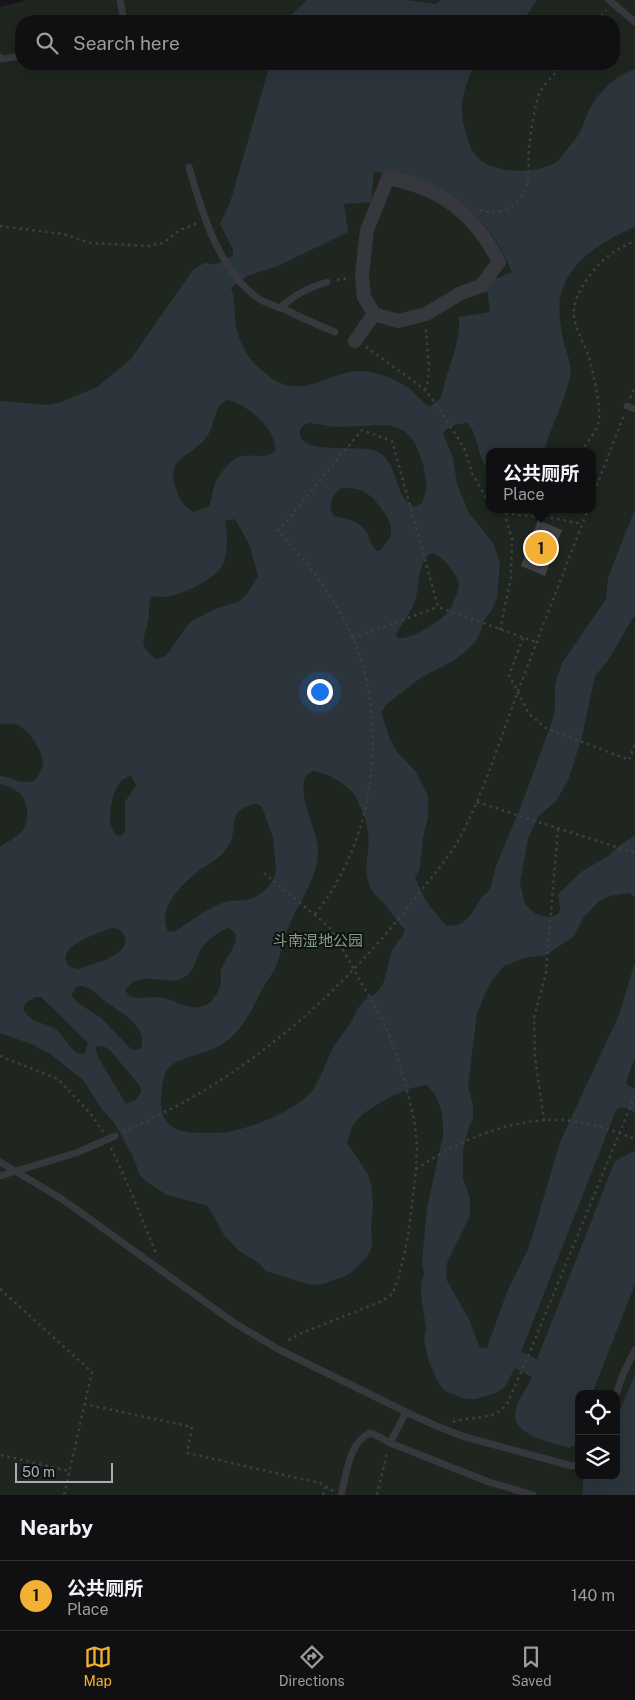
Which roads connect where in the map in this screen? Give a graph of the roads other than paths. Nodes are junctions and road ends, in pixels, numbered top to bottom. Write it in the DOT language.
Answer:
graph roads {
  1 [pos="120,0"];
  2 [pos="610,2"];
  3 [pos="123,15"];
  4 [pos="635,22"];
  5 [pos="0,57"];
  6 [pos="15,57"];
  7 [pos="189,167"];
  8 [pos="327,282"];
  9 [pos="280,308"];
  10 [pos="374,314"];
  11 [pos="335,332"];
  12 [pos="355,341"];
  13 [pos="627,406"];
  14 [pos="635,409"];
  15 [pos="115,1136"];
  16 [pos="0,1162"];
  17 [pos="15,1170"];
  18 [pos="3,1175"];
  19 [pos="635,1350"];
  20 [pos="618,1390"];
  21 [pos="406,1412"];
  22 [pos="390,1443"];
  23 [pos="575,1465"];
  24 [pos="340,1495"];
  25 [pos="533,1495"];
  1 -- 3 [label="lane"];
  2 -- 4 [label="lane"];
  5 -- 6 [label="lane"];
  7 -- 9 [label="lane"];
  8 -- 9 [label="lane"];
  9 -- 11 [label="lane"];
  10 -- 10 [label="street"];
  10 -- 12 [label="street"];
  13 -- 14 [label="lane"];
  15 -- 17 [label="lane"];
  16 -- 17 [label="lane"];
  17 -- 18 [label="lane"];
  17 -- 21 [label="lane"];
  19 -- 20 [label="lane"];
  21 -- 22 [label="lane"];
  21 -- 23 [label="lane"];
  22 -- 24 [label="lane"];
  22 -- 25 [label="lane"];
}
